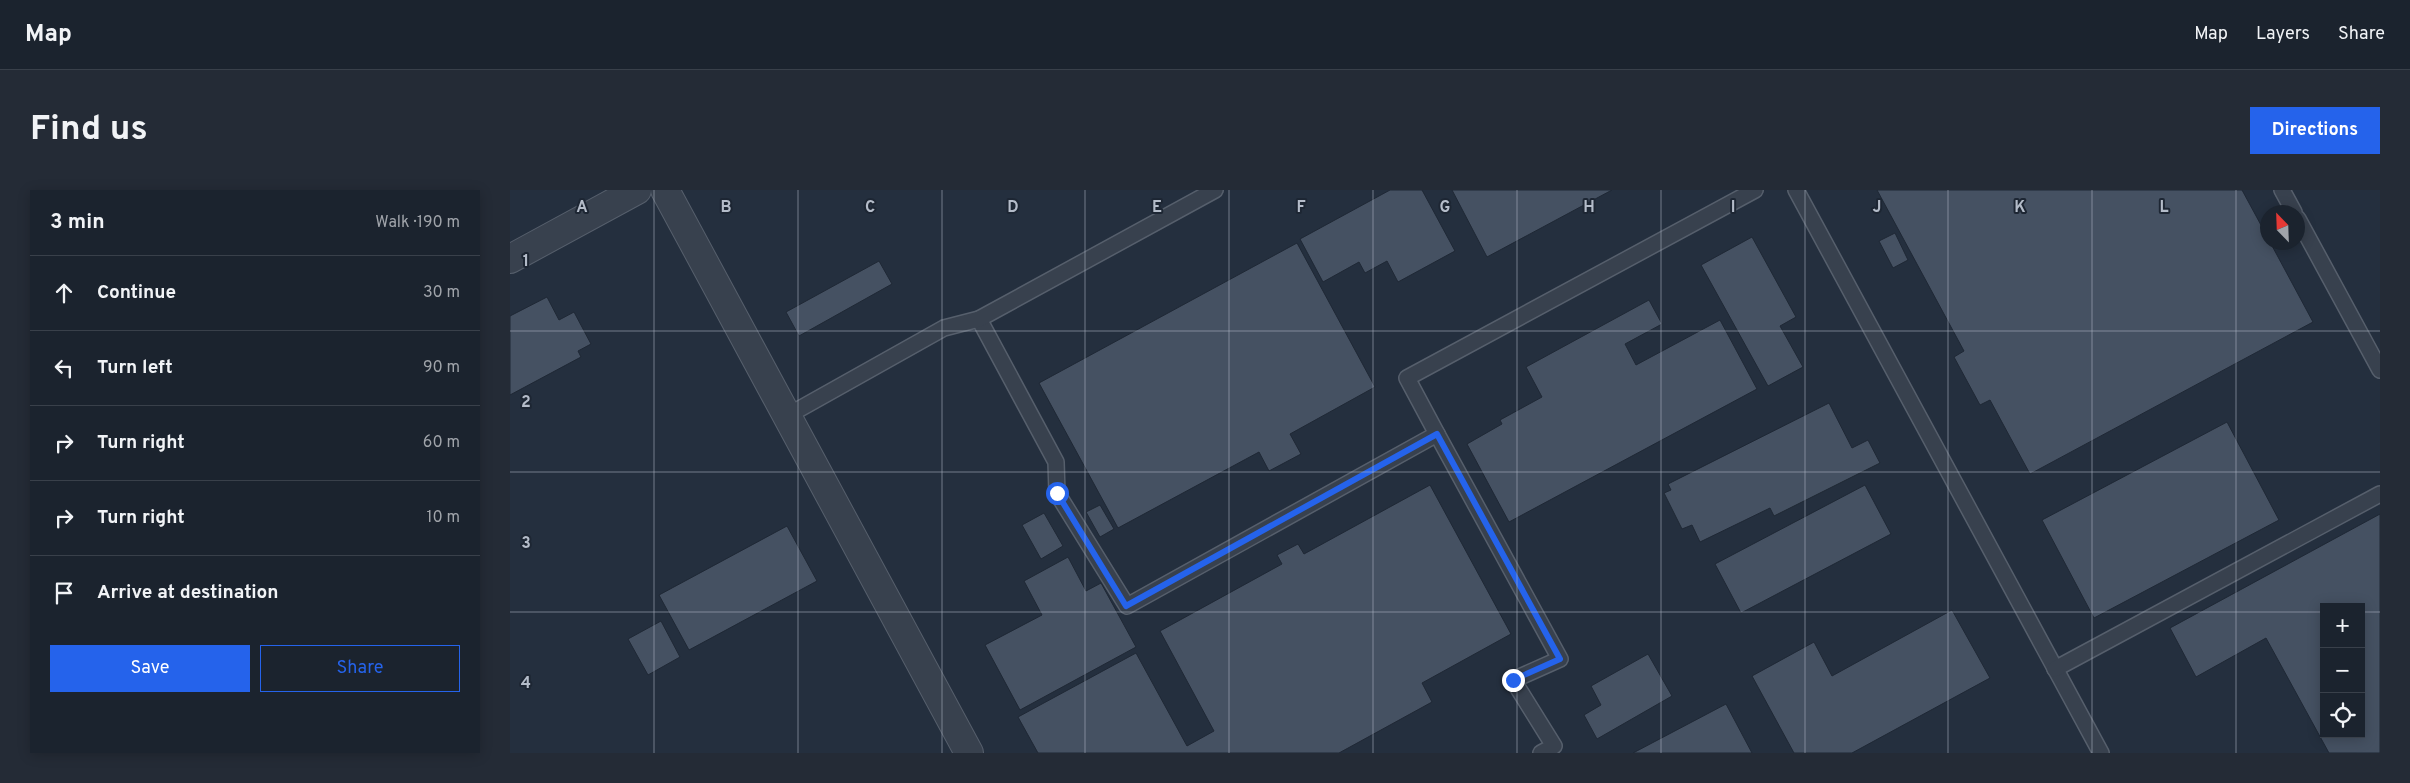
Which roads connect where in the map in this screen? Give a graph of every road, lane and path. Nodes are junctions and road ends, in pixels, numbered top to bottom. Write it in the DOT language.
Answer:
graph roads {
  1 [pos="637,190"];
  2 [pos="665,190"];
  3 [pos="1755,190"];
  4 [pos="1796,190"];
  5 [pos="2282,190"];
  6 [pos="1212,191"];
  7 [pos="2290,205"];
  8 [pos="2305,232"];
  9 [pos="510,259"];
  10 [pos="979,319"];
  11 [pos="2380,370"];
  12 [pos="787,416"];
  13 [pos="1437,434"];
  14 [pos="2380,494"];
  15 [pos="2055,669"];
  16 [pos="969,753"];
  17 [pos="1541,753"];
  18 [pos="2101,753"];
  1 -- 9 [label="street"];
  2 -- 12 [label="street"];
  3 -- 13 [label="lane"];
  4 -- 15 [label="lane"];
  5 -- 7 [label="lane"];
  6 -- 10 [label="lane"];
  8 -- 11 [label="lane"];
  10 -- 12 [label="lane"];
  10 -- 13 [label="lane"];
  12 -- 16 [label="street"];
  13 -- 17 [label="lane"];
  14 -- 15 [label="lane"];
  15 -- 18 [label="lane"];
}
